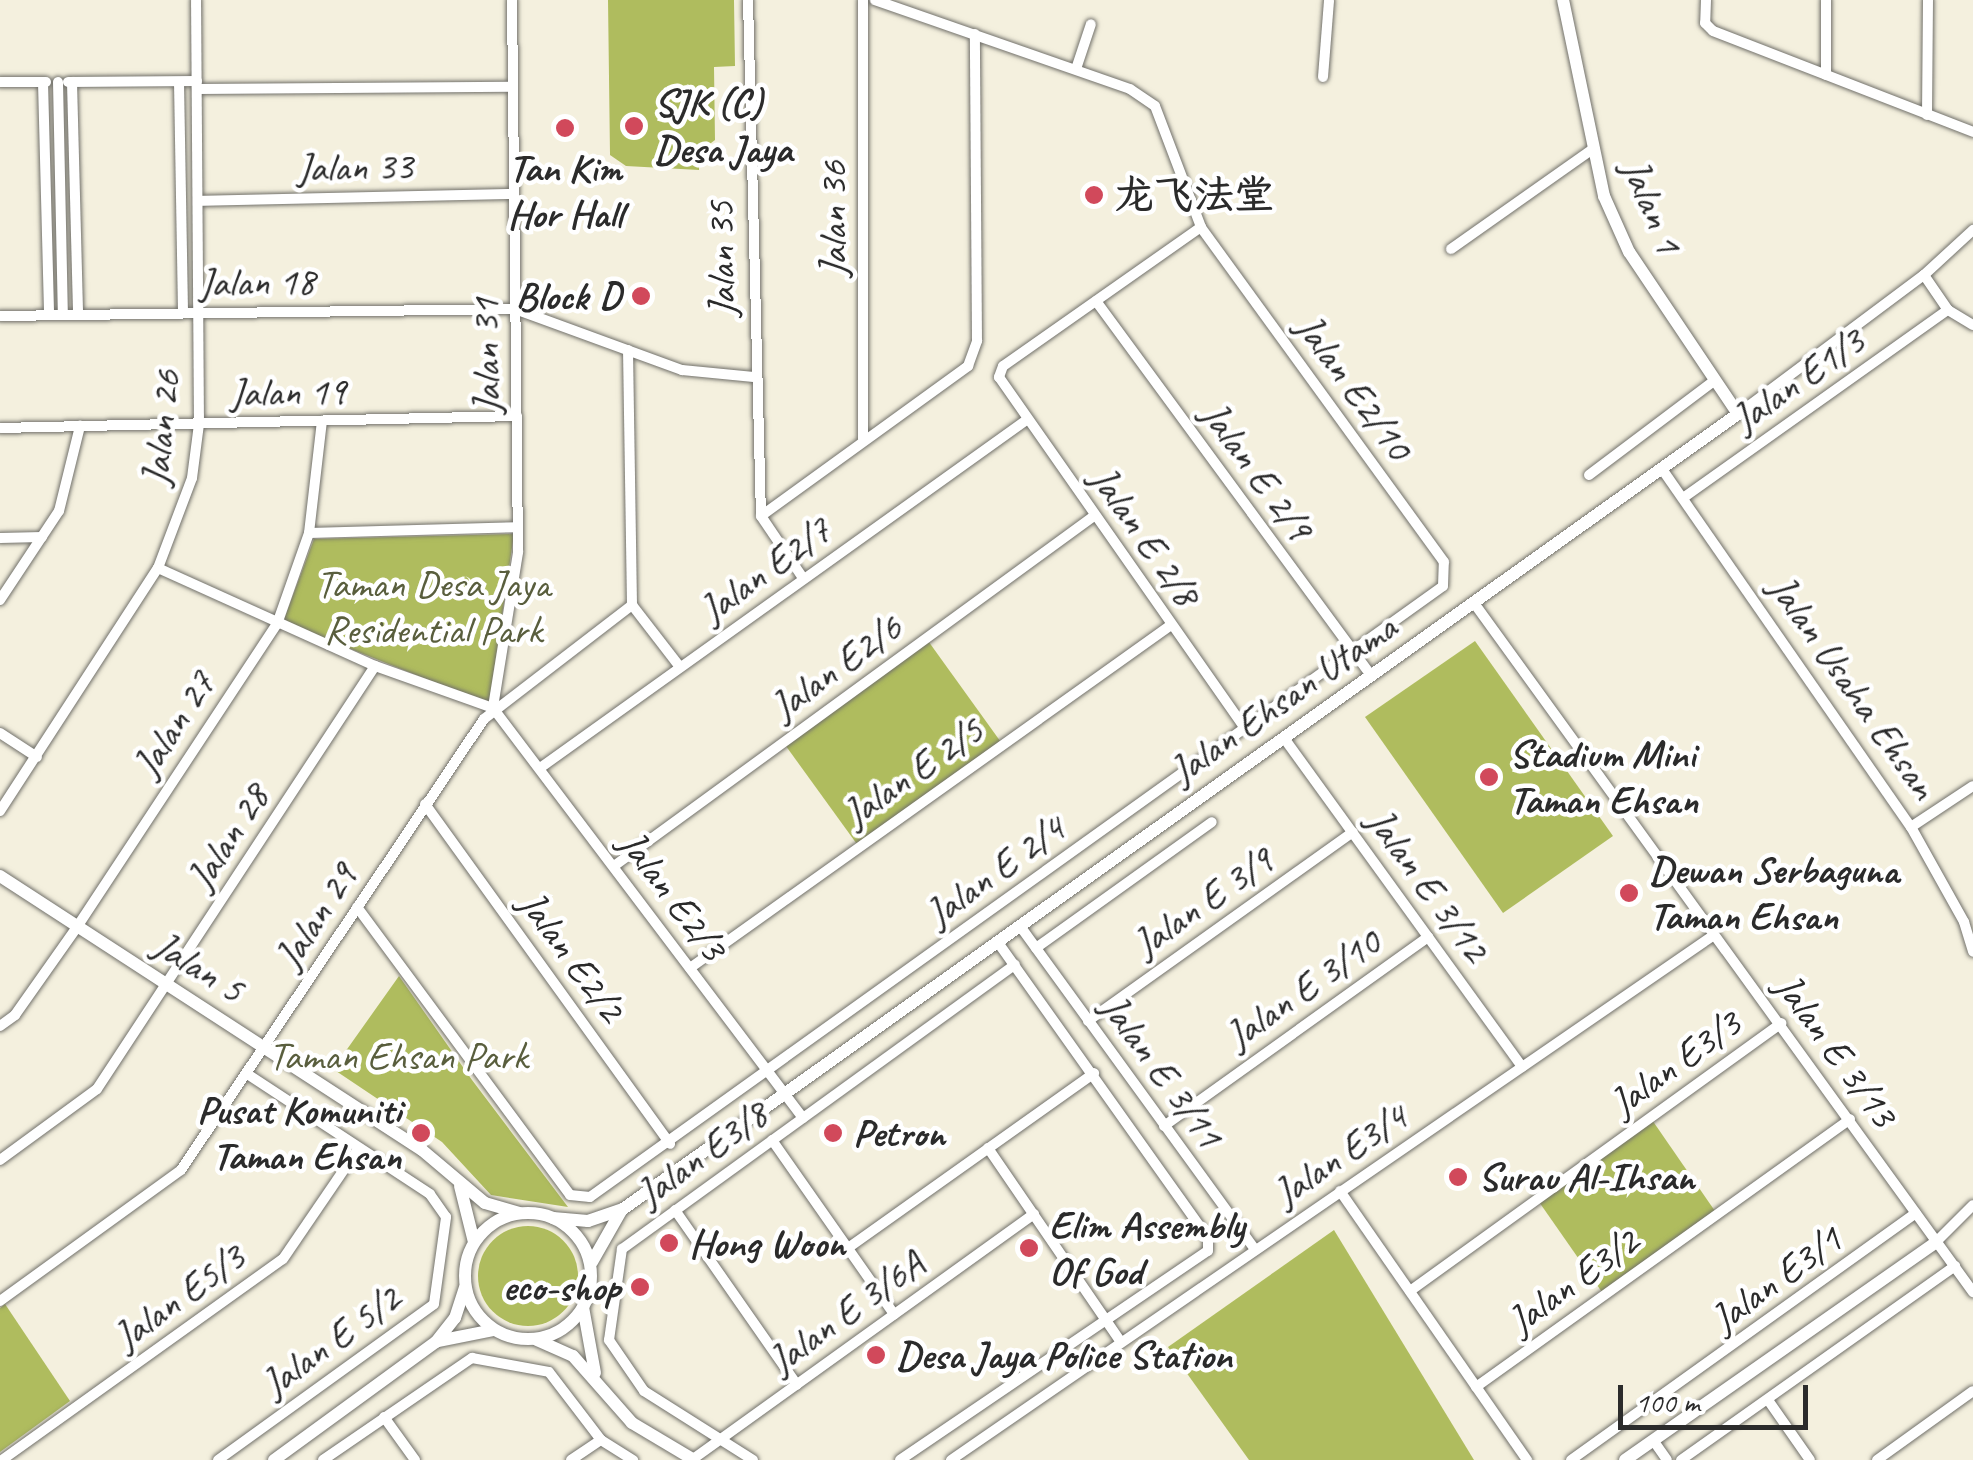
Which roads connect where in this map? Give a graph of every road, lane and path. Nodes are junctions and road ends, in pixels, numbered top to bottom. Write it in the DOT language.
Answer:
graph roads {
  1 [pos="196,0"];
  2 [pos="512,0"];
  3 [pos="748,0"];
  4 [pos="863,0"];
  5 [pos="875,0"];
  6 [pos="1329,0"];
  7 [pos="1563,0"];
  8 [pos="1706,0"];
  9 [pos="1826,0"];
  10 [pos="1928,0"];
  11 [pos="1092,24"];
  12 [pos="975,34"];
  13 [pos="1076,70"];
  14 [pos="1826,75"];
  15 [pos="1323,77"];
  16 [pos="0,82"];
  17 [pos="43,82"];
  18 [pos="58,82"];
  19 [pos="72,82"];
  20 [pos="179,82"];
  21 [pos="197,85"];
  22 [pos="513,87"];
  23 [pos="1928,115"];
  24 [pos="1973,132"];
  25 [pos="1594,148"];
  26 [pos="514,194"];
  27 [pos="198,201"];
  28 [pos="1200,226"];
  29 [pos="1973,230"];
  30 [pos="1450,249"];
  31 [pos="1924,275"];
  32 [pos="1096,300"];
  33 [pos="515,309"];
  34 [pos="1948,310"];
  35 [pos="184,313"];
  36 [pos="198,313"];
  37 [pos="50,315"];
  38 [pos="64,315"];
  39 [pos="78,315"];
  40 [pos="0,316"];
  41 [pos="1973,325"];
  42 [pos="628,350"];
  43 [pos="754,377"];
  44 [pos="1715,380"];
  45 [pos="1738,414"];
  46 [pos="517,416"];
  47 [pos="322,421"];
  48 [pos="1025,421"];
  49 [pos="199,424"];
  50 [pos="80,426"];
  51 [pos="0,428"];
  52 [pos="864,439"];
  53 [pos="1662,469"];
  54 [pos="1588,475"];
  55 [pos="1683,498"];
  56 [pos="761,516"];
  57 [pos="1094,516"];
  58 [pos="518,526"];
  59 [pos="308,533"];
  60 [pos="42,537"];
  61 [pos="0,538"];
  62 [pos="158,568"];
  63 [pos="803,578"];
  64 [pos="1443,586"];
  65 [pos="0,600"];
  66 [pos="1474,603"];
  67 [pos="632,605"];
  68 [pos="277,624"];
  69 [pos="1171,625"];
  70 [pos="1353,652"];
  71 [pos="375,666"];
  72 [pos="680,668"];
  73 [pos="1371,676"];
  74 [pos="493,708"];
  75 [pos="1245,728"];
  76 [pos="0,733"];
  77 [pos="1284,738"];
  78 [pos="37,757"];
  79 [pos="540,768"];
  80 [pos="1973,786"];
  81 [pos="425,804"];
  82 [pos="0,811"];
  83 [pos="1212,822"];
  84 [pos="1911,827"];
  85 [pos="1353,832"];
  86 [pos="614,866"];
  87 [pos="0,876"];
  88 [pos="357,907"];
  89 [pos="1020,926"];
  90 [pos="77,927"];
  91 [pos="1714,935"];
  92 [pos="1428,937"];
  93 [pos="998,942"];
  94 [pos="1036,948"];
  95 [pos="1973,952"];
  96 [pos="1015,965"];
  97 [pos="690,968"];
  98 [pos="168,986"];
  99 [pos="1088,1020"];
  100 [pos="1781,1023"];
  101 [pos="0,1026"];
  102 [pos="266,1049"];
  103 [pos="1522,1067"];
  104 [pos="768,1072"];
  105 [pos="1094,1073"];
  106 [pos="249,1075"];
  107 [pos="784,1094"];
  108 [pos="803,1118"];
  109 [pos="1850,1119"];
  110 [pos="1164,1126"];
  111 [pos="772,1140"];
  112 [pos="670,1144"];
  113 [pos="988,1148"];
  114 [pos="358,1149"];
  115 [pos="0,1160"];
  116 [pos="459,1184"];
  117 [pos="1340,1192"];
  118 [pos="1973,1205"];
  119 [pos="622,1209"];
  120 [pos="675,1210"];
  121 [pos="1916,1213"];
  122 [pos="519,1214"];
  123 [pos="1034,1214"];
  124 [pos="554,1218"];
  125 [pos="474,1242"];
  126 [pos="1936,1242"];
  127 [pos="848,1248"];
  128 [pos="1254,1250"];
  129 [pos="1955,1266"];
  130 [pos="591,1267"];
  131 [pos="466,1284"];
  132 [pos="1410,1291"];
  133 [pos="1973,1292"];
  134 [pos="0,1301"];
  135 [pos="583,1307"];
  136 [pos="894,1314"];
  137 [pos="1106,1320"];
  138 [pos="493,1330"];
  139 [pos="537,1340"];
  140 [pos="436,1342"];
  141 [pos="1122,1342"];
  142 [pos="595,1373"];
  143 [pos="796,1384"];
  144 [pos="1476,1387"];
  145 [pos="1973,1392"];
  146 [pos="1768,1400"];
  147 [pos="384,1417"];
  148 [pos="601,1440"];
  149 [pos="719,1440"];
  150 [pos="1653,1440"];
  151 [pos="2,1460"];
  152 [pos="218,1460"];
  153 [pos="274,1460"];
  154 [pos="323,1460"];
  155 [pos="415,1460"];
  156 [pos="571,1460"];
  157 [pos="633,1460"];
  158 [pos="694,1460"];
  159 [pos="753,1460"];
  160 [pos="900,1460"];
  161 [pos="951,1460"];
  162 [pos="1527,1460"];
  163 [pos="1571,1460"];
  164 [pos="1625,1460"];
  165 [pos="1667,1460"];
  166 [pos="1681,1460"];
  167 [pos="1810,1460"];
  168 [pos="1877,1460"];
  1 -- 21 [label="street, Jalan 26"];
  2 -- 22 [label="street, Jalan 31"];
  3 -- 43 [label="street, Jalan 35"];
  4 -- 52 [label="street, Jalan 36"];
  5 -- 12 [label="street, Jalan E2/10"];
  6 -- 15 [label="street"];
  7 -- 25 [label="street, Jalan 1"];
  8 -- 14 [label="street"];
  9 -- 14 [label="street"];
  10 -- 23 [label="street"];
  11 -- 13 [label="street"];
  12 -- 13 [label="street, Jalan E2/10"];
  12 -- 52 [label="street"];
  13 -- 28 [label="street, Jalan E2/10"];
  14 -- 23 [label="street"];
  16 -- 17 [label="street"];
  17 -- 18 [label="street"];
  17 -- 37 [label="street"];
  18 -- 19 [label="street"];
  18 -- 38 [label="street"];
  19 -- 20 [label="street"];
  19 -- 39 [label="street"];
  20 -- 21 [label="street"];
  20 -- 35 [label="street"];
  21 -- 22 [label="street"];
  21 -- 27 [label="street, Jalan 26"];
  22 -- 26 [label="street, Jalan 31"];
  23 -- 24 [label="street"];
  25 -- 30 [label="street"];
  25 -- 44 [label="street, Jalan 1"];
  26 -- 27 [label="street, Jalan 33"];
  26 -- 33 [label="street, Jalan 31"];
  27 -- 36 [label="street, Jalan 26"];
  28 -- 32 [label="street"];
  28 -- 64 [label="street, Jalan E2/10"];
  29 -- 31 [label="street, Jalan Ehsan Utama"];
  31 -- 34 [label="street"];
  31 -- 45 [label="street, Jalan Ehsan Utama"];
  32 -- 48 [label="street, Jalan E 2/8"];
  32 -- 70 [label="street, Jalan E 2/9"];
  33 -- 36 [label="street, Jalan 18"];
  33 -- 42 [label="street"];
  33 -- 46 [label="street, Jalan 31"];
  34 -- 41 [label="street"];
  34 -- 55 [label="street, Jalan E1/3"];
  35 -- 36 [label="street, Jalan 18"];
  35 -- 39 [label="street, Jalan 18"];
  36 -- 49 [label="street, Jalan 26"];
  37 -- 38 [label="street, Jalan 18"];
  37 -- 40 [label="street, Jalan 18"];
  38 -- 39 [label="street, Jalan 18"];
  42 -- 43 [label="street"];
  42 -- 67 [label="street"];
  43 -- 56 [label="street, Jalan 35"];
  44 -- 45 [label="street, Jalan 1"];
  44 -- 54 [label="street"];
  45 -- 53 [label="street, Jalan Ehsan Utama"];
  46 -- 47 [label="street, Jalan 19"];
  46 -- 58 [label="street, Jalan 31"];
  47 -- 49 [label="street, Jalan 19"];
  47 -- 59 [label="street, Jalan 27"];
  48 -- 57 [label="street, Jalan E 2/8"];
  48 -- 63 [label="street, Jalan E2/7"];
  49 -- 50 [label="street, Jalan 19"];
  49 -- 62 [label="street, Jalan 26"];
  50 -- 51 [label="street, Jalan 19"];
  50 -- 60 [label="street"];
  52 -- 56 [label="street"];
  53 -- 55 [label="street, Jalan Usaha Ehsan"];
  53 -- 66 [label="street, Jalan Ehsan Utama"];
  55 -- 84 [label="street, Jalan Usaha Ehsan"];
  56 -- 63 [label="street"];
  57 -- 69 [label="street, Jalan E 2/8"];
  57 -- 86 [label="street, Jalan E2/6"];
  58 -- 59 [label="street"];
  58 -- 74 [label="street, Jalan 31"];
  59 -- 68 [label="street, Jalan 27"];
  60 -- 61 [label="street"];
  60 -- 65 [label="street"];
  62 -- 68 [label="street"];
  62 -- 78 [label="street, Jalan 26"];
  63 -- 72 [label="street, Jalan E2/7"];
  64 -- 70 [label="street, Jalan E 2/4"];
  66 -- 73 [label="street, Jalan Ehsan Utama"];
  66 -- 91 [label="street, Jalan E 3/13"];
  67 -- 72 [label="street"];
  67 -- 74 [label="street"];
  68 -- 71 [label="street"];
  68 -- 90 [label="street, Jalan 27"];
  69 -- 75 [label="street, Jalan E 2/8"];
  69 -- 97 [label="street, Jalan E 2/5"];
  70 -- 73 [label="street, Jalan E 2/9"];
  70 -- 75 [label="street, Jalan E 2/4"];
  71 -- 74 [label="street"];
  71 -- 98 [label="street, Jalan 28"];
  72 -- 79 [label="street, Jalan E2/7"];
  73 -- 77 [label="street, Jalan Ehsan Utama"];
  74 -- 79 [label="street, Jalan E2/3"];
  74 -- 81 [label="street, Jalan 29"];
  75 -- 104 [label="street, Jalan E 2/4"];
  76 -- 78 [label="street"];
  77 -- 85 [label="street, Jalan E 3/12"];
  77 -- 89 [label="street, Jalan Ehsan Utama"];
  78 -- 82 [label="street, Jalan 26"];
  79 -- 86 [label="street, Jalan E2/3"];
  80 -- 84 [label="street"];
  81 -- 88 [label="street, Jalan 29"];
  81 -- 112 [label="street, Jalan E2/2"];
  83 -- 94 [label="street"];
  84 -- 95 [label="street, Jalan Usaha Ehsan"];
  85 -- 92 [label="street, Jalan E 3/12"];
  85 -- 99 [label="street, Jalan E 3/9"];
  86 -- 97 [label="street, Jalan E2/3"];
  87 -- 90 [label="street, Jalan 5"];
  88 -- 102 [label="street, Jalan 29"];
  88 -- 112 [label="street, Jalan E 2/4"];
  89 -- 93 [label="street, Jalan Ehsan Utama"];
  89 -- 94 [label="street, Jalan E 3/11"];
  90 -- 98 [label="street, Jalan 5"];
  90 -- 101 [label="street, Jalan 27"];
  91 -- 100 [label="street, Jalan E 3/13"];
  91 -- 103 [label="street, Jalan E3/4"];
  92 -- 103 [label="street, Jalan E 3/12"];
  92 -- 110 [label="street, Jalan E 3/10"];
  93 -- 96 [label="street"];
  93 -- 107 [label="street, Jalan Ehsan Utama"];
  94 -- 99 [label="street, Jalan E 3/11"];
  96 -- 105 [label="street"];
  96 -- 108 [label="street, Jalan E3/8"];
  97 -- 104 [label="street, Jalan E2/3"];
  98 -- 102 [label="street, Jalan 5"];
  98 -- 115 [label="street, Jalan 28"];
  99 -- 110 [label="street, Jalan E 3/11"];
  100 -- 109 [label="street, Jalan E 3/13"];
  100 -- 132 [label="street, Jalan E3/3"];
  102 -- 106 [label="street, Jalan 29"];
  102 -- 116 [label="street, Jalan 5"];
  103 -- 117 [label="street, Jalan E3/4"];
  104 -- 107 [label="street, Jalan E2/3"];
  104 -- 112 [label="street, Jalan E 2/4"];
  105 -- 113 [label="street"];
  105 -- 137 [label="street"];
  106 -- 114 [label="street"];
  106 -- 134 [label="street, Jalan 29"];
  107 -- 108 [label="street, Jalan E2/3"];
  107 -- 119 [label="street, Jalan Ehsan Utama"];
  108 -- 111 [label="street, Jalan E3/8"];
  109 -- 121 [label="street, Jalan E 3/13"];
  109 -- 144 [label="street, Jalan E3/2"];
  110 -- 128 [label="street, Jalan E 3/11"];
  111 -- 120 [label="street, Jalan E3/8"];
  111 -- 127 [label="street"];
  113 -- 123 [label="street"];
  113 -- 127 [label="street"];
  114 -- 151 [label="street, Jalan E5/3"];
  114 -- 152 [label="street, Jalan E 5/2"];
  116 -- 122 [label="street, Jalan 5"];
  116 -- 125 [label="street"];
  117 -- 128 [label="street, Jalan E3/4"];
  117 -- 132 [label="street"];
  118 -- 126 [label="street"];
  119 -- 124 [label="street, Jalan Ehsan Utama"];
  119 -- 130 [label="street, Jalan Ehsan Utama"];
  120 -- 143 [label="street"];
  120 -- 149 [label="street, Jalan E3/8"];
  121 -- 126 [label="street, Jalan E 3/13"];
  121 -- 163 [label="street, Jalan E3/1"];
  122 -- 124 [label="street"];
  122 -- 125 [label="street"];
  123 -- 136 [label="street, Jalan E 3/6A"];
  123 -- 137 [label="street"];
  124 -- 130 [label="street"];
  125 -- 131 [label="street"];
  126 -- 129 [label="street, Jalan E 3/13"];
  126 -- 150 [label="street"];
  127 -- 136 [label="street"];
  128 -- 141 [label="street, Jalan E3/4"];
  129 -- 133 [label="street, Jalan E 3/13"];
  129 -- 146 [label="street"];
  130 -- 135 [label="street"];
  131 -- 138 [label="street"];
  131 -- 140 [label="street"];
  132 -- 144 [label="street"];
  135 -- 139 [label="street"];
  135 -- 142 [label="street"];
  136 -- 143 [label="street, Jalan E 3/6A"];
  137 -- 141 [label="street"];
  137 -- 160 [label="street"];
  138 -- 139 [label="street"];
  138 -- 140 [label="street"];
  139 -- 142 [label="street"];
  140 -- 153 [label="street"];
  141 -- 161 [label="street, Jalan E3/4"];
  142 -- 158 [label="street"];
  143 -- 149 [label="street, Jalan E 3/6A"];
  144 -- 162 [label="street"];
  145 -- 168 [label="street"];
  146 -- 166 [label="street"];
  146 -- 167 [label="street"];
  147 -- 148 [label="street"];
  147 -- 154 [label="street"];
  147 -- 155 [label="street"];
  148 -- 156 [label="street"];
  148 -- 157 [label="street"];
  149 -- 158 [label="street, Jalan E 3/6A"];
  149 -- 159 [label="street, Jalan E3/8"];
  150 -- 164 [label="street"];
  150 -- 165 [label="street"];
}
